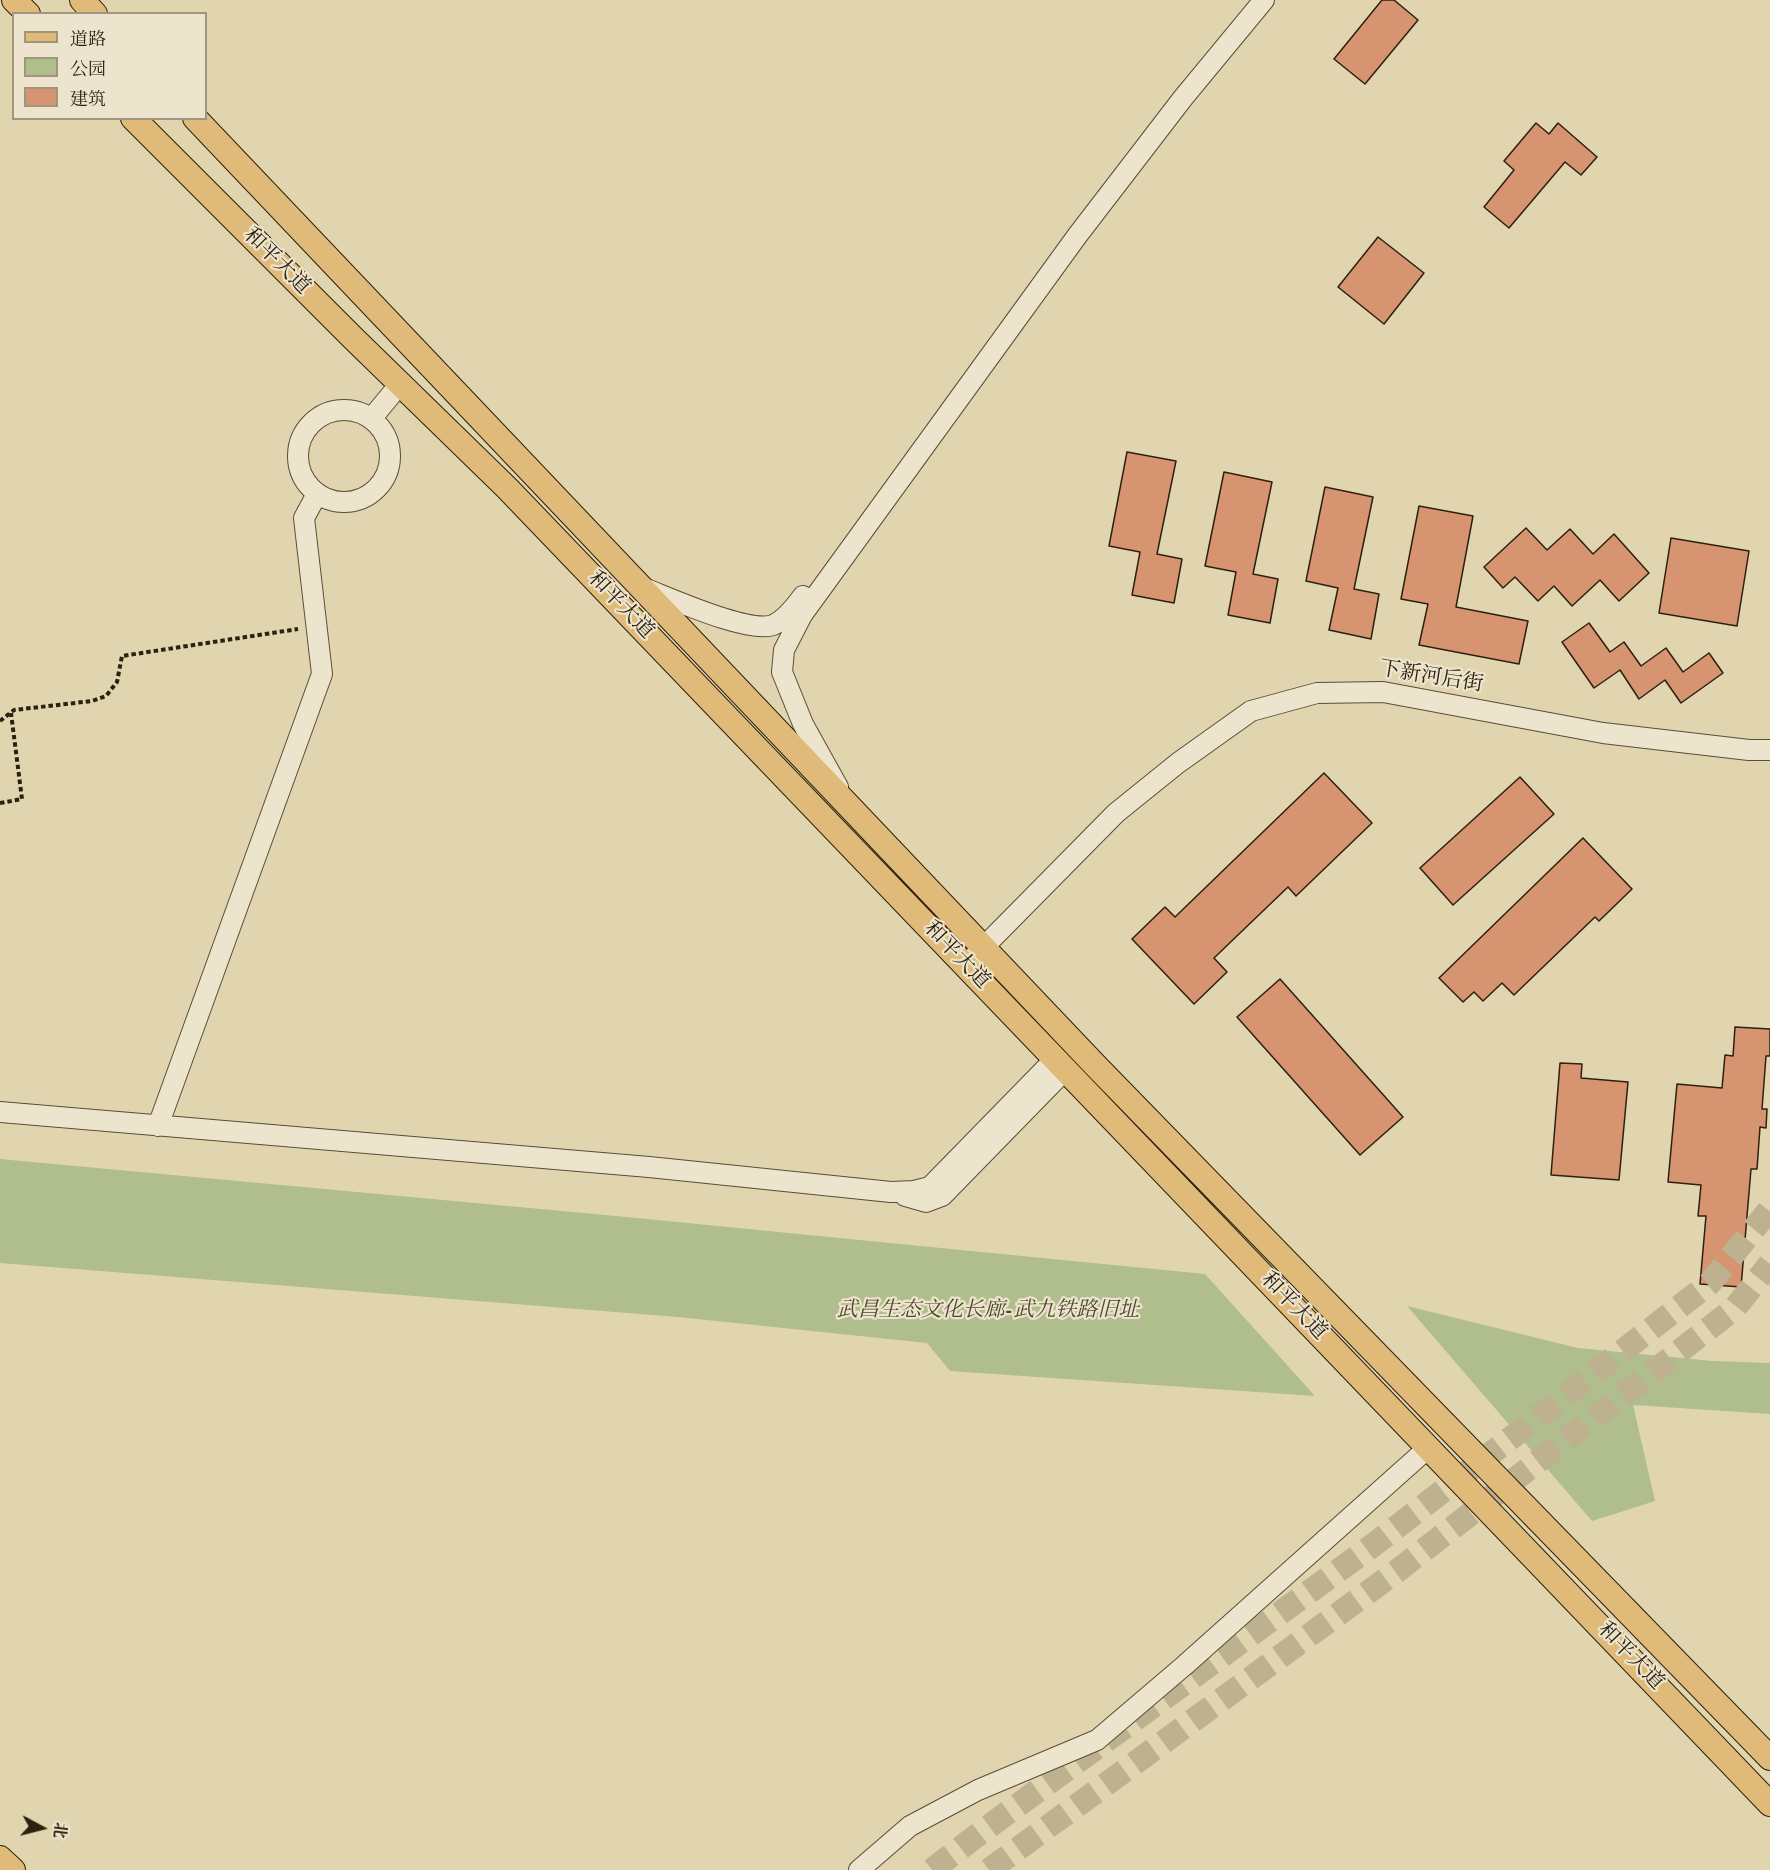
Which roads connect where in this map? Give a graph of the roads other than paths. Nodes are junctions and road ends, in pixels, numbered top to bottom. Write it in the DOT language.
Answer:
graph roads {
  1 [pos="14,0"];
  2 [pos="82,0"];
  3 [pos="1252,0"];
  4 [pos="1264,0"];
  5 [pos="26,12"];
  6 [pos="93,12"];
  7 [pos="135,120"];
  8 [pos="197,120"];
  9 [pos="404,389"];
  10 [pos="376,423"];
  11 [pos="317,494"];
  12 [pos="641,587"];
  13 [pos="1770,750"];
  14 [pos="851,807"];
  15 [pos="985,948"];
  16 [pos="965,966"];
  17 [pos="1060,1064"];
  18 [pos="0,1112"];
  19 [pos="158,1126"];
  20 [pos="1428,1448"];
  21 [pos="1770,1758"];
  22 [pos="1770,1804"];
  23 [pos="0,1858"];
  24 [pos="13,1870"];
  25 [pos="859,1870"];
  1 -- 5 [label="main road"];
  2 -- 6 [label="main road"];
  3 -- 12 [label="street"];
  4 -- 14 [label="street"];
  7 -- 9 [label="main road, 和平大道"];
  8 -- 12 [label="main road, 和平大道"];
  9 -- 10 [label="street"];
  9 -- 16 [label="main road, 和平大道"];
  10 -- 11 [label="street"];
  10 -- 11 [label="street"];
  11 -- 19 [label="street"];
  12 -- 14 [label="main road, 和平大道"];
  13 -- 15 [label="street, 下新河后街"];
  14 -- 15 [label="main road, 和平大道"];
  15 -- 16 [label="street, 下新河后街"];
  15 -- 21 [label="main road, 和平大道"];
  16 -- 17 [label="main road, 和平大道"];
  17 -- 19 [label="street"];
  17 -- 20 [label="main road, 和平大道"];
  18 -- 19 [label="street"];
  20 -- 22 [label="main road, 和平大道"];
  20 -- 25 [label="street"];
  23 -- 24 [label="main road"];
}
